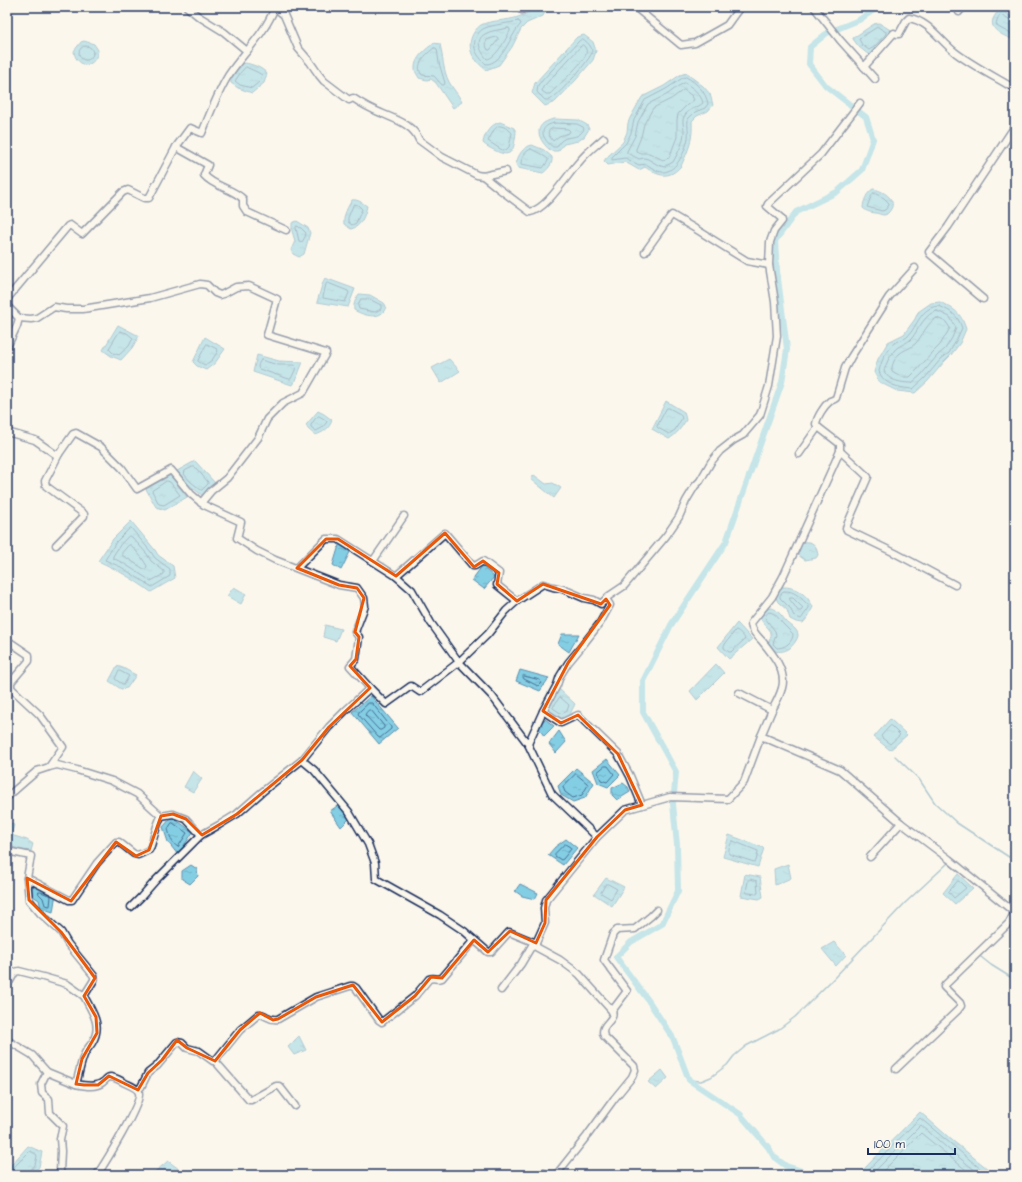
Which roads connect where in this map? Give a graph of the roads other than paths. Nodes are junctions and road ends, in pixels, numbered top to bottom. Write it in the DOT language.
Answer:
graph roads {
  1 [pos="187,7"];
  2 [pos="275,7"];
  3 [pos="514,7"];
  4 [pos="526,7"];
  5 [pos="635,7"];
  6 [pos="740,7"];
  7 [pos="814,7"];
  8 [pos="247,52"];
  9 [pos="864,67"];
  10 [pos="875,80"];
  11 [pos="1015,89"];
  12 [pos="858,104"];
  13 [pos="1015,126"];
  14 [pos="604,138"];
  15 [pos="176,147"];
  16 [pos="506,170"];
  17 [pos="483,176"];
  18 [pos="286,230"];
  19 [pos="645,252"];
  20 [pos="769,265"];
  21 [pos="915,268"];
  22 [pos="7,299"];
  23 [pos="983,299"];
  24 [pos="7,306"];
  25 [pos="19,318"];
  26 [pos="7,347"];
  27 [pos="818,427"];
  28 [pos="7,432"];
  29 [pos="840,451"];
  30 [pos="58,454"];
  31 [pos="799,454"];
  32 [pos="201,503"];
  33 [pos="404,516"];
  34 [pos="56,545"];
  35 [pos="373,561"];
  36 [pos="297,568"];
  37 [pos="396,576"];
  38 [pos="955,585"];
  39 [pos="606,599"];
  40 [pos="517,602"];
  41 [pos="7,640"];
  42 [pos="460,662"];
  43 [pos="370,688"];
  44 [pos="738,693"];
  45 [pos="772,710"];
  46 [pos="543,711"];
  47 [pos="761,736"];
  48 [pos="528,744"];
  49 [pos="302,760"];
  50 [pos="48,767"];
  51 [pos="7,797"];
  52 [pos="642,805"];
  53 [pos="161,816"];
  54 [pos="901,823"];
  55 [pos="201,835"];
  56 [pos="597,837"];
  57 [pos="7,850"];
  58 [pos="870,857"];
  59 [pos="27,878"];
  60 [pos="131,907"];
  61 [pos="657,910"];
  62 [pos="1015,913"];
  63 [pos="474,940"];
  64 [pos="535,943"];
  65 [pos="7,981"];
  66 [pos="501,990"];
  67 [pos="84,996"];
  68 [pos="612,1010"];
  69 [pos="8,1043"];
  70 [pos="215,1061"];
  71 [pos="896,1069"];
  72 [pos="47,1072"];
  73 [pos="76,1084"];
  74 [pos="138,1090"];
  75 [pos="295,1106"];
  76 [pos="62,1175"];
  77 [pos="97,1175"];
  78 [pos="542,1175"];
  79 [pos="552,1175"];
  80 [pos="556,1175"];
  1 -- 8 [label="street"];
  2 -- 8 [label="street"];
  2 -- 17 [label="street"];
  3 -- 4 [label="street"];
  5 -- 6 [label="street"];
  7 -- 9 [label="street"];
  8 -- 15 [label="street"];
  9 -- 10 [label="street"];
  9 -- 11 [label="street"];
  12 -- 20 [label="street"];
  13 -- 23 [label="street"];
  14 -- 17 [label="street"];
  15 -- 18 [label="street"];
  15 -- 22 [label="street"];
  16 -- 17 [label="street"];
  19 -- 20 [label="street"];
  20 -- 39 [label="street"];
  21 -- 27 [label="street"];
  24 -- 25 [label="street"];
  25 -- 26 [label="street"];
  25 -- 32 [label="street"];
  27 -- 29 [label="street"];
  27 -- 31 [label="street"];
  28 -- 30 [label="street"];
  29 -- 38 [label="street"];
  29 -- 45 [label="street"];
  30 -- 32 [label="street"];
  30 -- 34 [label="street"];
  32 -- 36 [label="street"];
  33 -- 35 [label="street"];
  35 -- 36 [label="street"];
  35 -- 37 [label="street"];
  36 -- 43 [label="street"];
  37 -- 40 [label="street"];
  37 -- 42 [label="street"];
  39 -- 40 [label="street"];
  39 -- 46 [label="street"];
  40 -- 42 [label="street"];
  41 -- 50 [label="street"];
  42 -- 43 [label="street"];
  42 -- 48 [label="street"];
  43 -- 49 [label="street"];
  44 -- 45 [label="street"];
  45 -- 47 [label="street"];
  46 -- 48 [label="street"];
  46 -- 52 [label="street"];
  47 -- 52 [label="street"];
  47 -- 54 [label="street"];
  48 -- 56 [label="street"];
  49 -- 55 [label="street"];
  49 -- 63 [label="street"];
  50 -- 51 [label="street"];
  50 -- 53 [label="street"];
  52 -- 56 [label="street"];
  53 -- 55 [label="street"];
  53 -- 59 [label="street"];
  54 -- 58 [label="street"];
  54 -- 62 [label="street"];
  55 -- 60 [label="street"];
  56 -- 64 [label="street"];
  57 -- 59 [label="street"];
  59 -- 67 [label="street"];
  61 -- 68 [label="street"];
  62 -- 71 [label="street"];
  63 -- 64 [label="street"];
  63 -- 70 [label="street"];
  64 -- 66 [label="street"];
  64 -- 68 [label="street"];
  65 -- 67 [label="street"];
  67 -- 73 [label="street"];
  68 -- 80 [label="street"];
  69 -- 72 [label="street"];
  70 -- 74 [label="street"];
  70 -- 75 [label="street"];
  72 -- 73 [label="street"];
  72 -- 76 [label="street"];
  73 -- 74 [label="street"];
  74 -- 77 [label="street"];
  78 -- 79 [label="street"];
}
